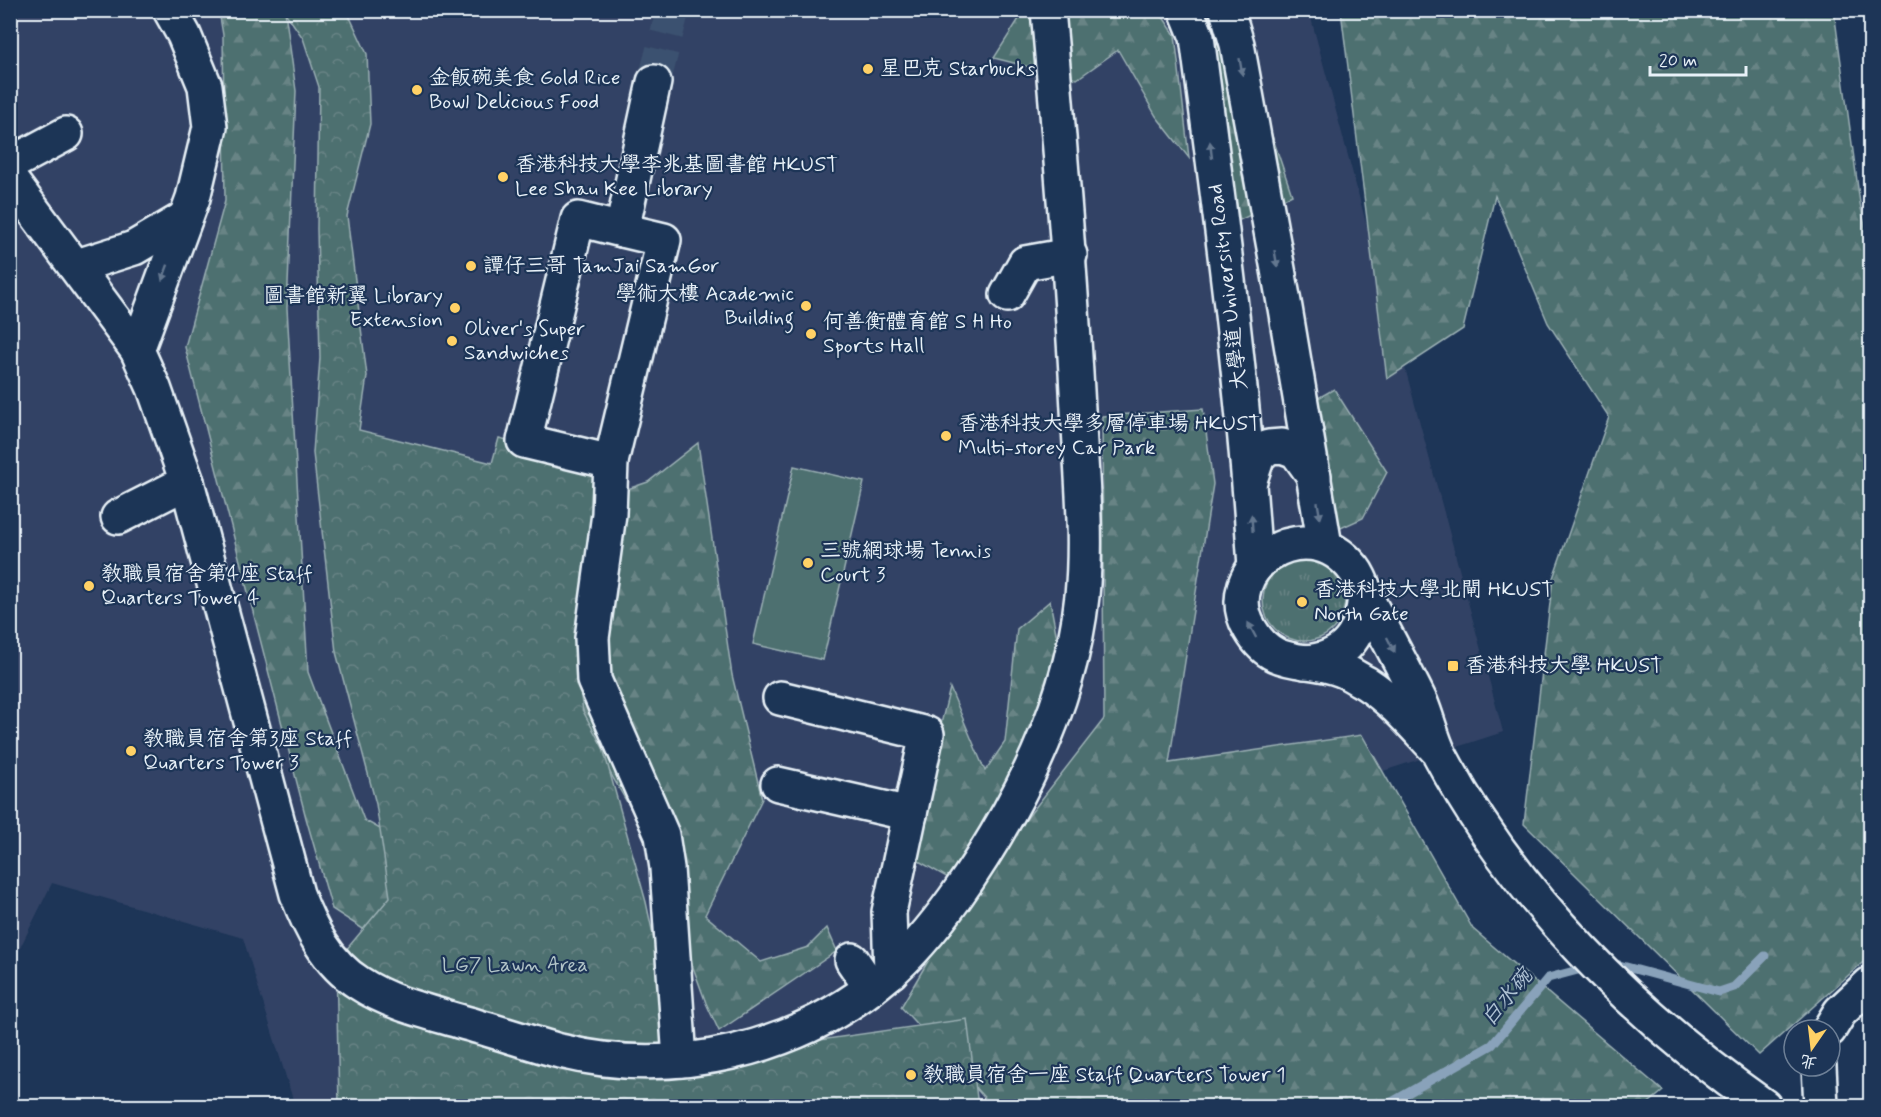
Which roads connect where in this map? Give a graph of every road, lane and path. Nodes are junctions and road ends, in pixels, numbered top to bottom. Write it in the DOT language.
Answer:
graph roads {
  1 [pos="170,10"];
  2 [pos="1048,10"];
  3 [pos="1186,10"];
  4 [pos="1227,10"];
  5 [pos="654,82"];
  6 [pos="66,134"];
  7 [pos="10,164"];
  8 [pos="10,178"];
  9 [pos="184,218"];
  10 [pos="622,230"];
  11 [pos="1070,255"];
  12 [pos="77,266"];
  13 [pos="1008,295"];
  14 [pos="137,350"];
  15 [pos="611,462"];
  16 [pos="1314,476"];
  17 [pos="1250,480"];
  18 [pos="187,482"];
  19 [pos="118,517"];
  20 [pos="1325,546"];
  21 [pos="1255,567"];
  22 [pos="1365,593"];
  23 [pos="1297,663"];
  24 [pos="780,698"];
  25 [pos="1438,752"];
  26 [pos="778,784"];
  27 [pos="910,814"];
  28 [pos="852,960"];
  29 [pos="881,980"];
  30 [pos="1870,984"];
  31 [pos="1836,1018"];
  32 [pos="680,1060"];
  33 [pos="1820,1078"];
  34 [pos="1764,1107"];
  35 [pos="1821,1107"];
  1 -- 9 [label="street"];
  2 -- 11 [label="street"];
  17 -- 3 [label="street, 大學道 University Road, one-way"];
  4 -- 16 [label="street, one-way"];
  5 -- 10 [label="street"];
  6 -- 7 [label="street"];
  8 -- 12 [label="street"];
  9 -- 12 [label="street"];
  9 -- 14 [label="street, one-way"];
  10 -- 15 [label="street"];
  10 -- 15 [label="street"];
  11 -- 13 [label="street"];
  11 -- 29 [label="street"];
  12 -- 14 [label="street"];
  14 -- 18 [label="street"];
  15 -- 32 [label="street"];
  16 -- 17 [label="street"];
  16 -- 20 [label="street, one-way"];
  21 -- 17 [label="street, 大學道 University Road, one-way"];
  18 -- 19 [label="street"];
  18 -- 32 [label="street"];
  20 -- 21 [label="street, 大學道 University Road"];
  20 -- 22 [label="street, 大學道 University Road"];
  23 -- 21 [label="street, 大學道 University Road, one-way"];
  22 -- 23 [label="street"];
  22 -- 25 [label="street, 大學道 University Road, one-way"];
  23 -- 25 [label="street, 大學道 University Road"];
  24 -- 27 [label="street"];
  25 -- 34 [label="street, 大學道 University Road"];
  26 -- 27 [label="street"];
  27 -- 29 [label="street"];
  28 -- 29 [label="street"];
  29 -- 32 [label="street"];
  30 -- 31 [label="street"];
  33 -- 35 [label="street"];
}
